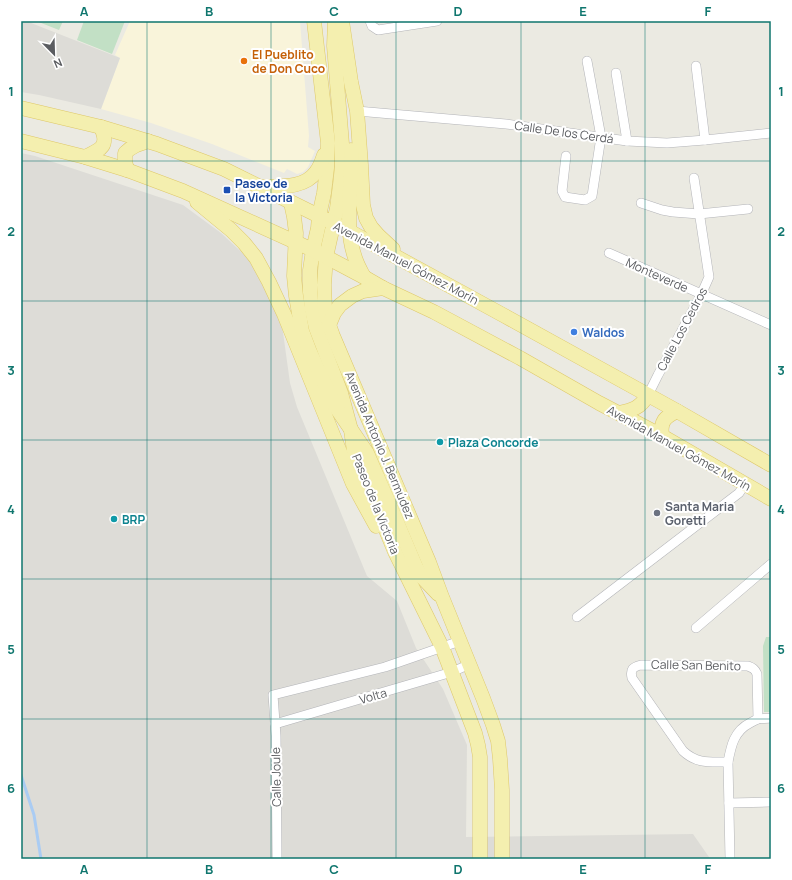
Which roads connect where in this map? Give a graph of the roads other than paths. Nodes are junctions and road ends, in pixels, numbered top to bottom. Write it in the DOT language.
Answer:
graph roads {
  1 [pos="314,21"];
  2 [pos="321,21"];
  3 [pos="335,21"];
  4 [pos="342,21"];
  5 [pos="370,21"];
  6 [pos="437,21"];
  7 [pos="334,46"];
  8 [pos="587,61"];
  9 [pos="696,66"];
  10 [pos="616,73"];
  11 [pos="21,108"];
  12 [pos="357,111"];
  13 [pos="101,127"];
  14 [pos="771,133"];
  15 [pos="601,137"];
  16 [pos="705,140"];
  17 [pos="21,141"];
  18 [pos="148,141"];
  19 [pos="627,141"];
  20 [pos="328,143"];
  21 [pos="85,156"];
  22 [pos="566,156"];
  23 [pos="127,170"];
  24 [pos="694,178"];
  25 [pos="260,187"];
  26 [pos="183,191"];
  27 [pos="291,203"];
  28 [pos="641,203"];
  29 [pos="748,209"];
  30 [pos="699,214"];
  31 [pos="319,216"];
  32 [pos="334,224"];
  33 [pos="349,231"];
  34 [pos="296,243"];
  35 [pos="313,250"];
  36 [pos="609,253"];
  37 [pos="326,257"];
  38 [pos="415,267"];
  39 [pos="364,277"];
  40 [pos="383,288"];
  41 [pos="701,295"];
  42 [pos="330,325"];
  43 [pos="771,325"];
  44 [pos="648,395"];
  45 [pos="677,411"];
  46 [pos="618,413"];
  47 [pos="351,430"];
  48 [pos="662,436"];
  49 [pos="771,465"];
  50 [pos="745,484"];
  51 [pos="771,499"];
  52 [pos="395,552"];
  53 [pos="771,564"];
  54 [pos="442,597"];
  55 [pos="577,617"];
  56 [pos="696,628"];
  57 [pos="460,640"];
  58 [pos="442,647"];
  59 [pos="470,664"];
  60 [pos="452,672"];
  61 [pos="771,718"];
  62 [pos="758,719"];
  63 [pos="275,724"];
  64 [pos="728,762"];
  65 [pos="771,802"];
  66 [pos="729,803"];
  67 [pos="277,859"];
  68 [pos="480,859"];
  69 [pos="502,859"];
  70 [pos="730,859"];
  1 -- 20 [label="main road, Paseo de la Victoria"];
  2 -- 7 [label="main road"];
  3 -- 7 [label="main road, Avenida Antonio J. Bermúdez"];
  4 -- 12 [label="main road"];
  5 -- 6 [label="street"];
  7 -- 32 [label="main road, Avenida Antonio J. Bermúdez"];
  7 -- 33 [label="main road"];
  8 -- 15 [label="street"];
  9 -- 16 [label="street"];
  10 -- 19 [label="street"];
  11 -- 13 [label="main road, Avenida Manuel Gómez Morín"];
  12 -- 15 [label="street, Calle De los Cerdá"];
  12 -- 38 [label="main road"];
  13 -- 18 [label="main road, Avenida Manuel Gómez Morín"];
  13 -- 21 [label="main road"];
  14 -- 16 [label="street, Calle De los Cerdá"];
  15 -- 19 [label="street, Calle De los Cerdá"];
  15 -- 22 [label="street"];
  16 -- 19 [label="street, Calle De los Cerdá"];
  17 -- 21 [label="main road, Avenida Manuel Gómez Morín"];
  18 -- 23 [label="main road"];
  18 -- 25 [label="main road, Avenida Manuel Gómez Morín"];
  20 -- 25 [label="main road"];
  20 -- 31 [label="main road, Paseo de la Victoria"];
  21 -- 23 [label="main road, Avenida Manuel Gómez Morín"];
  23 -- 26 [label="main road, Avenida Manuel Gómez Morín"];
  24 -- 30 [label="street, Calle Los Cedros"];
  25 -- 27 [label="main road, Avenida Manuel Gómez Morín"];
  26 -- 34 [label="main road, Avenida Manuel Gómez Morín"];
  26 -- 52 [label="main road"];
  27 -- 31 [label="main road, Avenida Manuel Gómez Morín"];
  27 -- 34 [label="main road"];
  28 -- 30 [label="street"];
  29 -- 30 [label="street"];
  30 -- 41 [label="street, Calle Los Cedros"];
  31 -- 32 [label="main road, Avenida Manuel Gómez Morín"];
  31 -- 35 [label="main road, Paseo de la Victoria"];
  32 -- 33 [label="main road, Avenida Manuel Gómez Morín"];
  32 -- 37 [label="main road, Avenida Antonio J. Bermúdez"];
  33 -- 38 [label="main road, Avenida Manuel Gómez Morín"];
  33 -- 39 [label="main road"];
  34 -- 35 [label="main road, Avenida Manuel Gómez Morín"];
  34 -- 47 [label="main road"];
  35 -- 37 [label="main road, Avenida Manuel Gómez Morín"];
  35 -- 47 [label="main road, Paseo de la Victoria"];
  36 -- 41 [label="street, Monteverde"];
  37 -- 39 [label="main road, Avenida Manuel Gómez Morín"];
  37 -- 42 [label="main road, Avenida Antonio J. Bermúdez"];
  38 -- 44 [label="main road, Avenida Manuel Gómez Morín"];
  39 -- 40 [label="main road, Avenida Manuel Gómez Morín"];
  40 -- 42 [label="main road"];
  40 -- 46 [label="main road, Avenida Manuel Gómez Morín"];
  41 -- 43 [label="street, Monteverde"];
  41 -- 44 [label="street, Calle Los Cedros"];
  42 -- 54 [label="main road, Avenida Antonio J. Bermúdez"];
  44 -- 45 [label="main road, Avenida Manuel Gómez Morín"];
  44 -- 46 [label="main road"];
  45 -- 48 [label="main road"];
  45 -- 49 [label="main road, Avenida Manuel Gómez Morín"];
  46 -- 48 [label="main road, Avenida Manuel Gómez Morín"];
  47 -- 52 [label="main road, Paseo de la Victoria"];
  47 -- 54 [label="main road"];
  48 -- 50 [label="main road, Avenida Manuel Gómez Morín"];
  50 -- 51 [label="main road, Avenida Manuel Gómez Morín"];
  50 -- 55 [label="street"];
  52 -- 58 [label="main road, Paseo de la Victoria"];
  53 -- 56 [label="street"];
  54 -- 57 [label="main road, Avenida Antonio J. Bermúdez"];
  57 -- 58 [label="street"];
  57 -- 59 [label="main road, Avenida Antonio J. Bermúdez"];
  58 -- 60 [label="main road, Paseo de la Victoria"];
  58 -- 63 [label="street, Calle Joule"];
  59 -- 60 [label="street, Volta"];
  59 -- 69 [label="main road, Avenida Antonio J. Bermúdez"];
  60 -- 63 [label="street, Volta"];
  60 -- 68 [label="main road, Paseo de la Victoria"];
  61 -- 62 [label="street"];
  62 -- 64 [label="street"];
  62 -- 64 [label="street, Calle San Benito"];
  63 -- 67 [label="street, Calle Joule"];
  64 -- 66 [label="street"];
  65 -- 66 [label="street"];
  66 -- 70 [label="street"];
}
